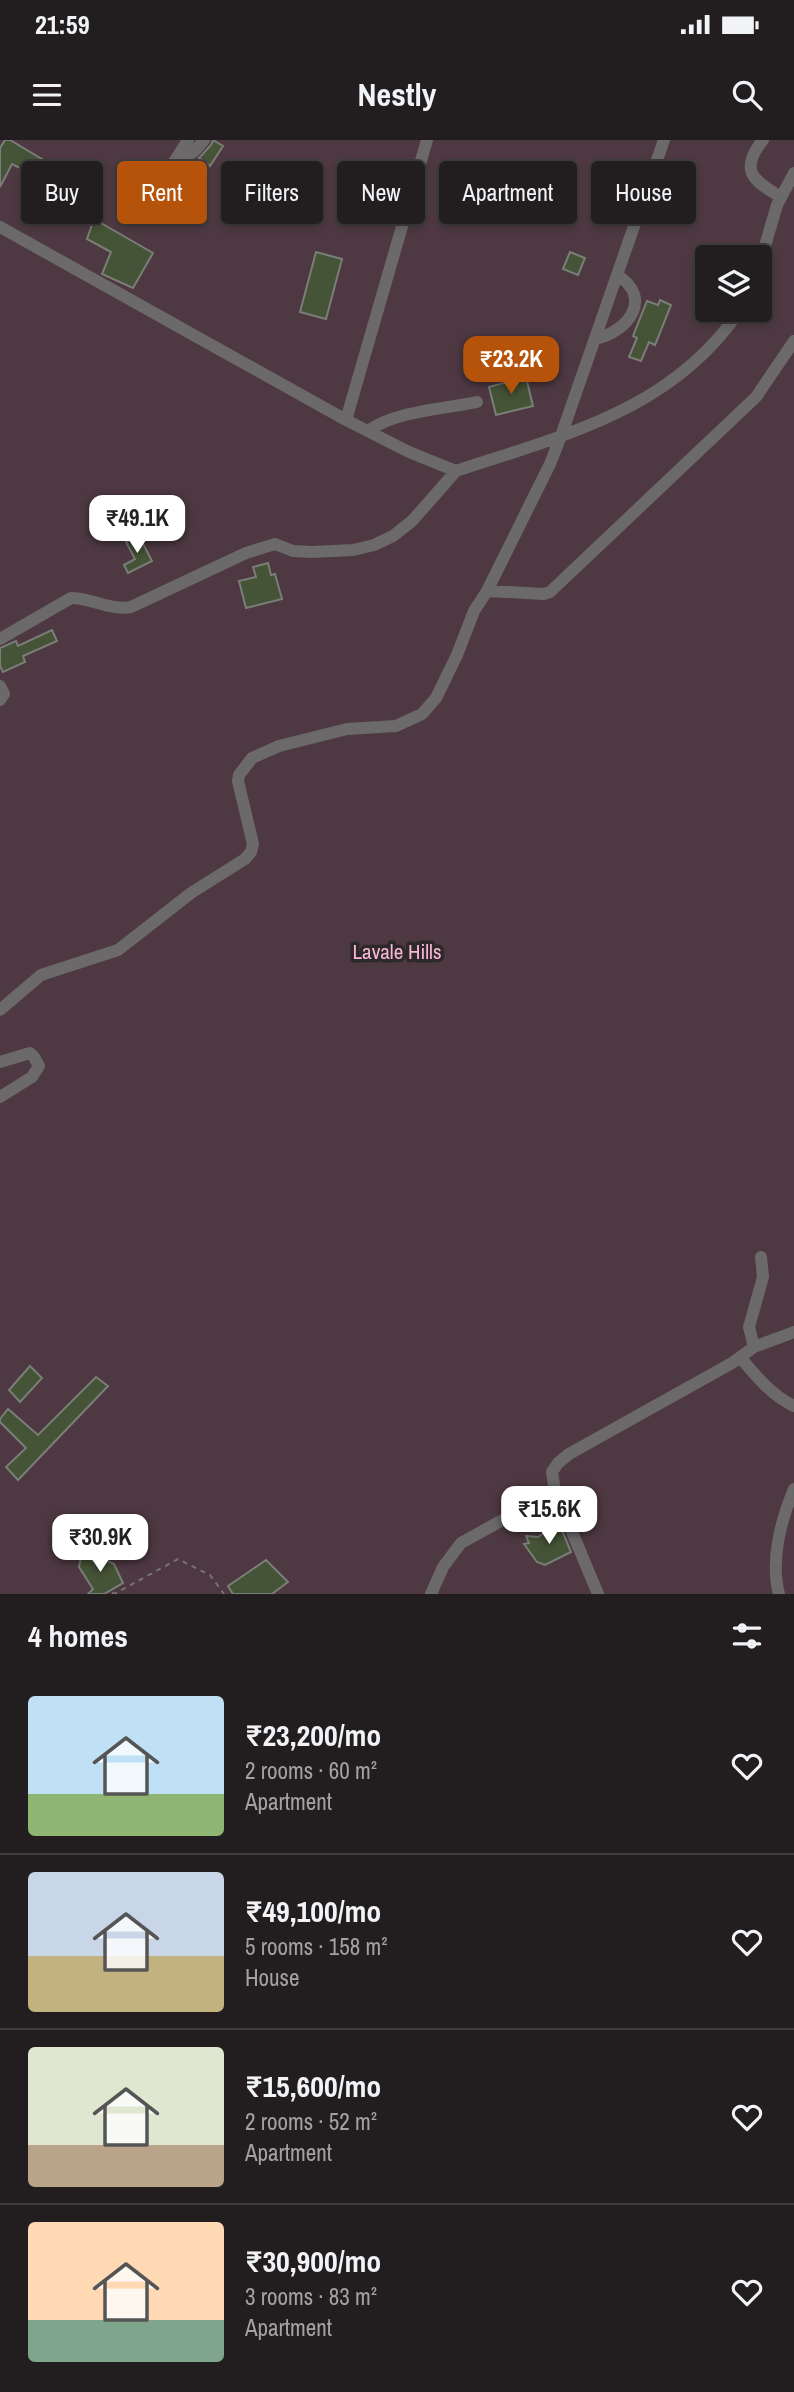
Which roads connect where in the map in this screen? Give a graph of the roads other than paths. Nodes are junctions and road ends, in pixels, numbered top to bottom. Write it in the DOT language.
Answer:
graph roads {
  1 [pos="188,140"];
  2 [pos="204,140"];
  3 [pos="427,140"];
  4 [pos="664,140"];
  5 [pos="763,140"];
  6 [pos="176,159"];
  7 [pos="794,173"];
  8 [pos="781,197"];
  9 [pos="0,227"];
  10 [pos="766,245"];
  11 [pos="617,275"];
  12 [pos="732,322"];
  13 [pos="595,339"];
  14 [pos="794,341"];
  15 [pos="477,402"];
  16 [pos="346,420"];
  17 [pos="368,431"];
  18 [pos="561,436"];
  19 [pos="456,471"];
  20 [pos="487,591"];
  21 [pos="0,639"];
  22 [pos="0,686"];
  23 [pos="0,699"];
  24 [pos="0,1010"];
  25 [pos="0,1062"];
  26 [pos="0,1097"];
  27 [pos="761,1257"];
  28 [pos="794,1332"];
  29 [pos="754,1347"];
  30 [pos="740,1357"];
  31 [pos="794,1406"];
  32 [pos="794,1489"];
  33 [pos="555,1491"];
  34 [pos="431,1594"];
  35 [pos="598,1594"];
  36 [pos="779,1594"];
  1 -- 6 [label="street"];
  2 -- 6 [label="street"];
  3 -- 16 [label="street"];
  4 -- 11 [label="street"];
  5 -- 8 [label="street"];
  7 -- 8 [label="street"];
  8 -- 10 [label="street"];
  9 -- 16 [label="street"];
  11 -- 13 [label="street"];
  11 -- 13 [label="street"];
  12 -- 18 [label="street"];
  13 -- 18 [label="street"];
  14 -- 20 [label="street"];
  15 -- 17 [label="street"];
  16 -- 17 [label="street"];
  17 -- 19 [label="street"];
  18 -- 19 [label="street"];
  18 -- 20 [label="street"];
  19 -- 21 [label="street"];
  20 -- 24 [label="street"];
  22 -- 23 [label="street"];
  25 -- 26 [label="street"];
  27 -- 29 [label="street"];
  28 -- 29 [label="street"];
  29 -- 30 [label="street"];
  30 -- 31 [label="street"];
  30 -- 33 [label="street"];
  32 -- 36 [label="street"];
  33 -- 34 [label="street"];
  33 -- 35 [label="street"];
}
